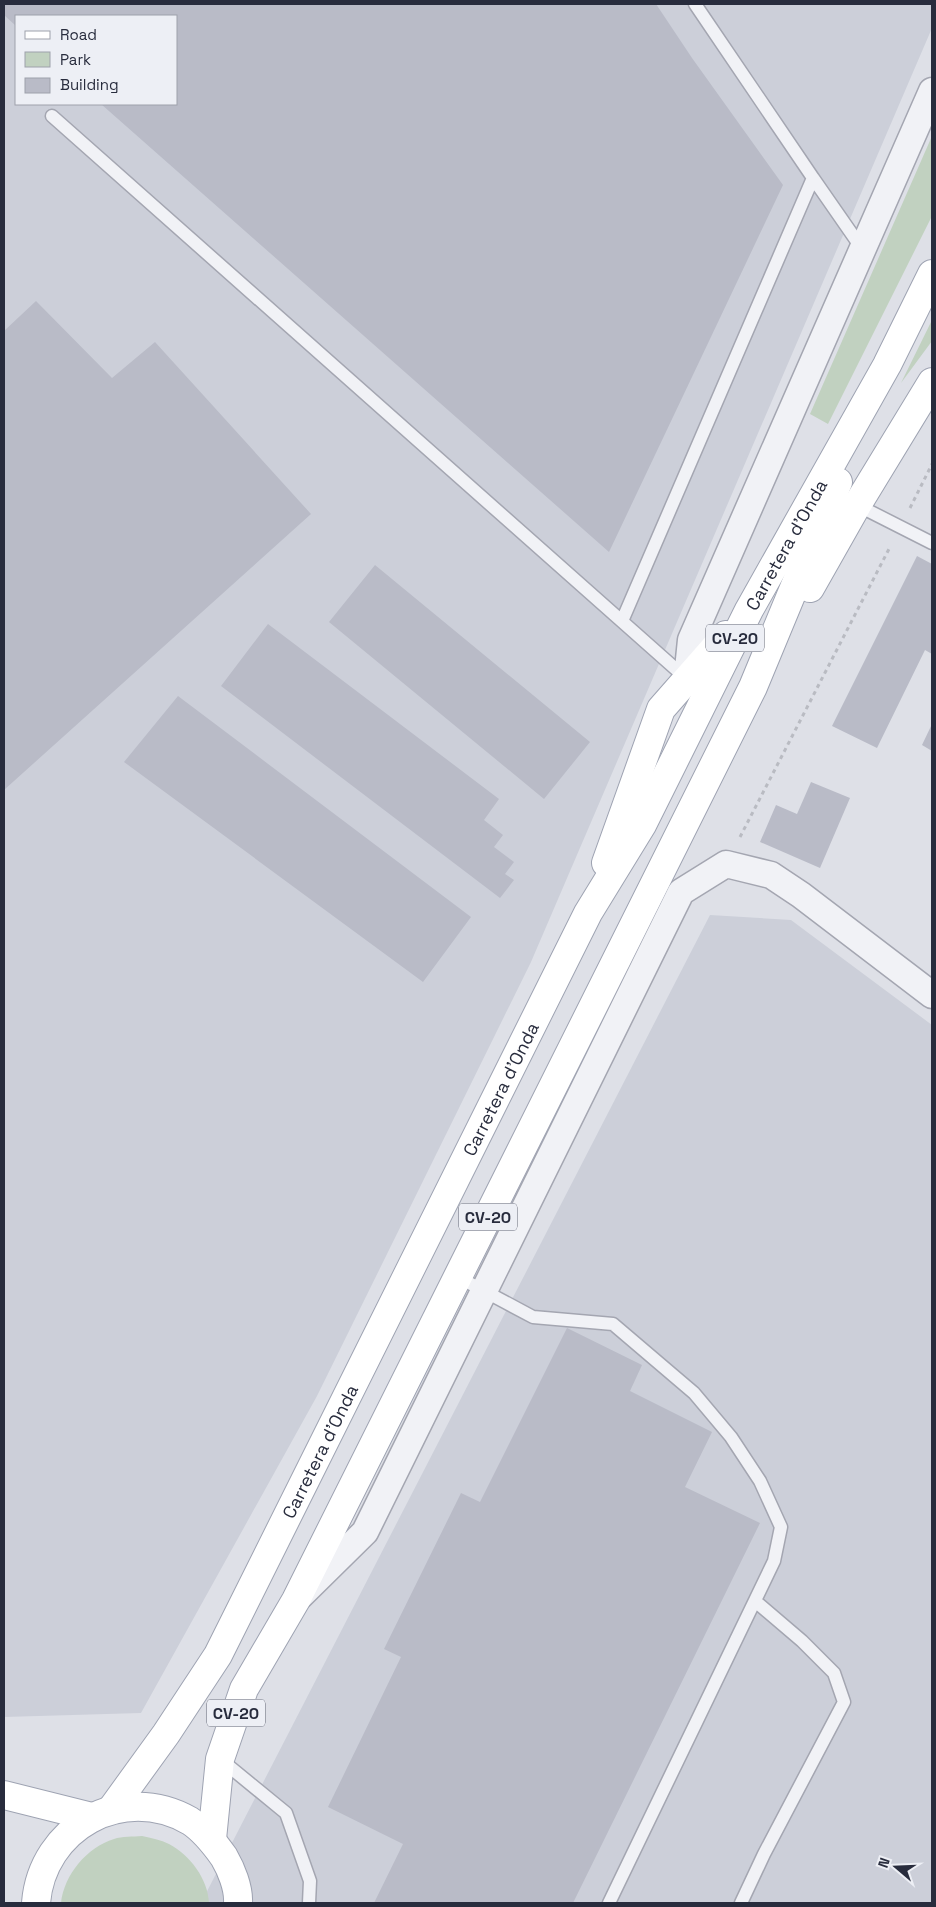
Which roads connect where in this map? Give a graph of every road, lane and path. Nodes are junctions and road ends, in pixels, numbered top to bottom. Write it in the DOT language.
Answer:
graph roads {
  1 [pos="695,4"];
  2 [pos="932,91"];
  3 [pos="52,116"];
  4 [pos="814,178"];
  5 [pos="863,250"];
  6 [pos="932,274"];
  7 [pos="887,365"];
  8 [pos="932,382"];
  9 [pos="932,464"];
  10 [pos="857,505"];
  11 [pos="900,527"];
  12 [pos="932,543"];
  13 [pos="749,610"];
  14 [pos="622,621"];
  15 [pos="687,679"];
  16 [pos="753,687"];
  17 [pos="726,864"];
  18 [pos="588,913"];
  19 [pos="932,995"];
  20 [pos="458,1276"];
  21 [pos="484,1290"];
  22 [pos="296,1600"];
  23 [pos="755,1601"];
  24 [pos="220,1759"];
  25 [pos="4,1795"];
  26 [pos="102,1813"];
  27 [pos="212,1839"];
  28 [pos="36,1903"];
  29 [pos="238,1903"];
  30 [pos="310,1903"];
  31 [pos="609,1903"];
  32 [pos="741,1903"];
  1 -- 4 [label="lane"];
  2 -- 5 [label="street"];
  3 -- 14 [label="lane"];
  4 -- 5 [label="lane"];
  4 -- 14 [label="lane"];
  5 -- 15 [label="street"];
  6 -- 7 [label="main road, Carretera d'Onda / CV-20"];
  7 -- 13 [label="main road, Carretera d'Onda / CV-20"];
  7 -- 16 [label="main road, Carretera d'Onda / CV-20"];
  8 -- 10 [label="main road"];
  9 -- 11 [label="path"];
  10 -- 11 [label="lane"];
  10 -- 16 [label="main road"];
  11 -- 12 [label="lane"];
  11 -- 17 [label="path"];
  13 -- 15 [label="main road"];
  13 -- 18 [label="main road, Carretera d'Onda / CV-20"];
  14 -- 15 [label="lane"];
  15 -- 18 [label="main road"];
  16 -- 20 [label="main road, Carretera d'Onda / CV-20"];
  17 -- 19 [label="street"];
  17 -- 21 [label="street, Carretera d'Onda"];
  18 -- 26 [label="main road, Carretera d'Onda / CV-20"];
  20 -- 21 [label="lane"];
  20 -- 22 [label="main road, Carretera d'Onda / CV-20"];
  21 -- 22 [label="street, Carretera d'Onda"];
  21 -- 23 [label="lane"];
  22 -- 24 [label="main road, Carretera d'Onda / CV-20"];
  23 -- 31 [label="lane"];
  23 -- 32 [label="lane"];
  24 -- 27 [label="main road, Carretera d'Onda / CV-20"];
  24 -- 30 [label="lane"];
  25 -- 26 [label="main road"];
  26 -- 27 [label="main road, CV-20"];
  26 -- 28 [label="main road, CV-20"];
  27 -- 29 [label="main road, CV-20"];
}
